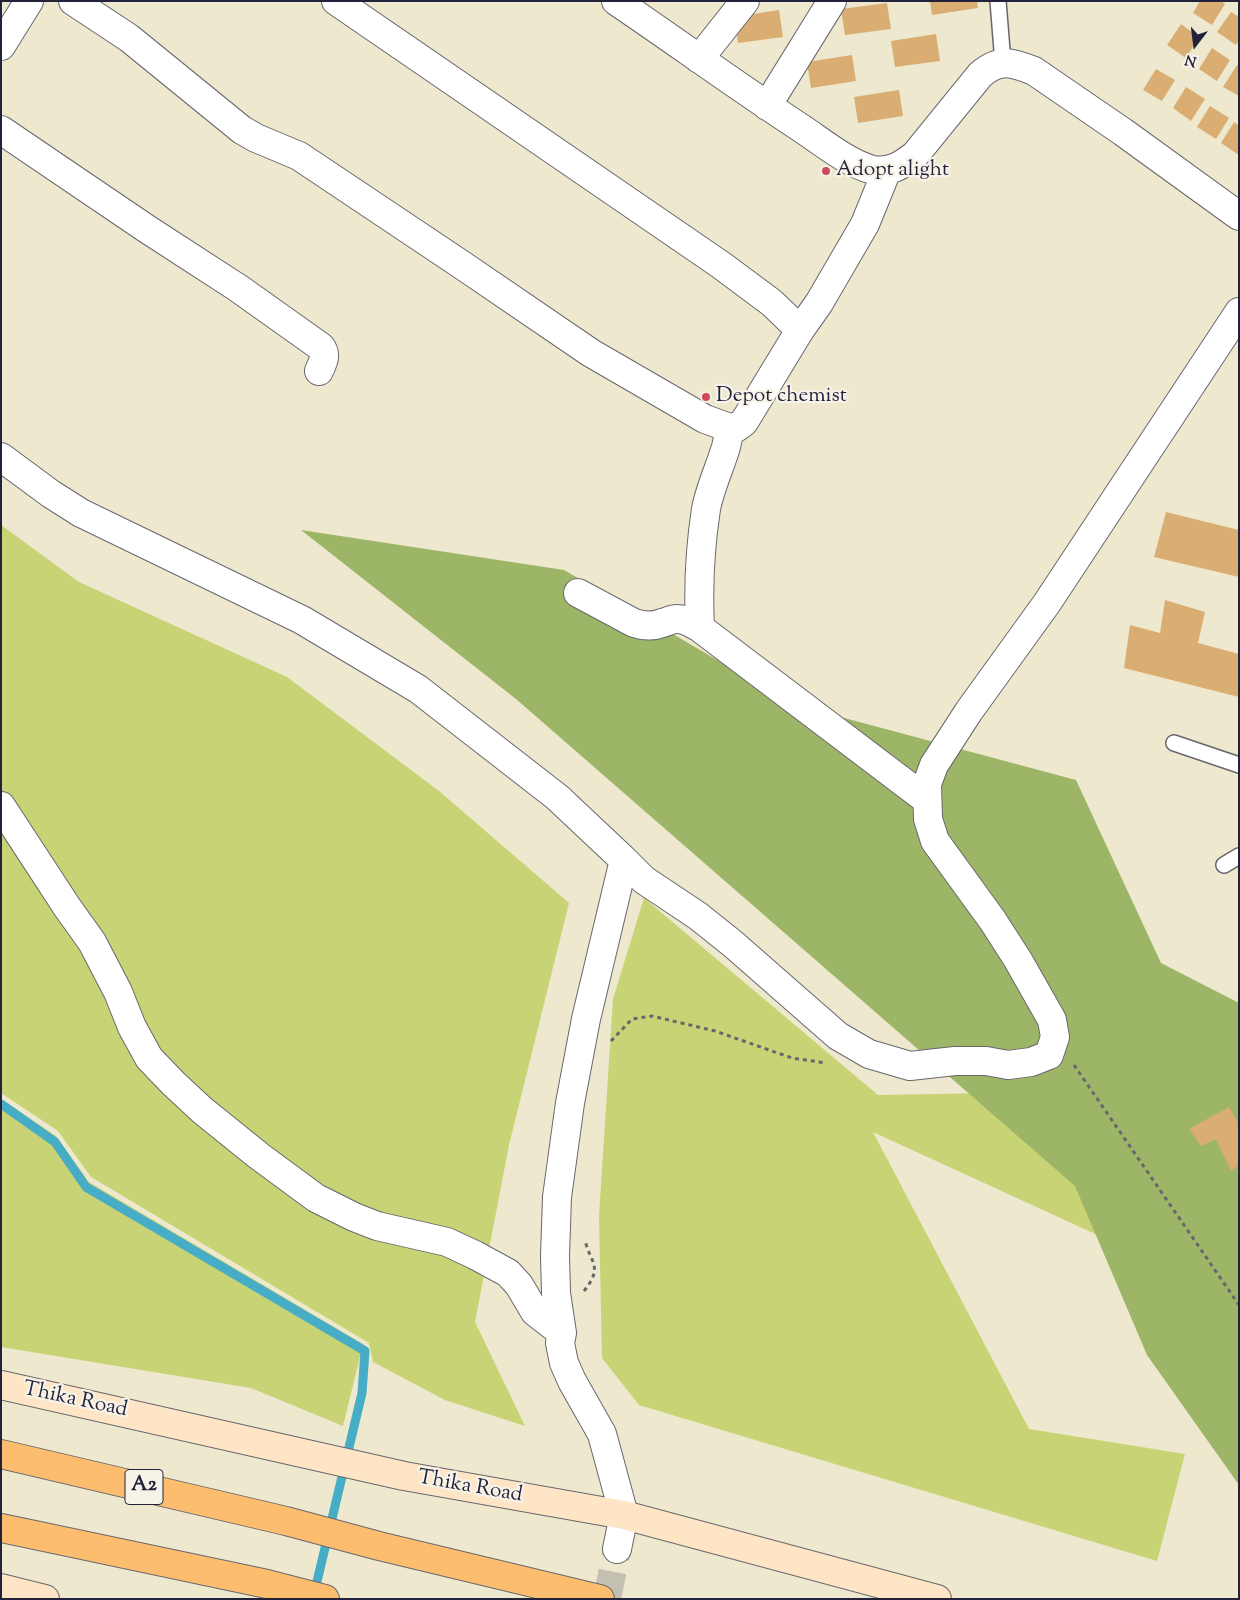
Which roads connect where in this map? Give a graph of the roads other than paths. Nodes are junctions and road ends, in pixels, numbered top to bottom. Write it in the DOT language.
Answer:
graph roads {
  1 [pos="29,1"];
  2 [pos="73,1"];
  3 [pos="336,1"];
  4 [pos="616,1"];
  5 [pos="745,1"];
  6 [pos="832,1"];
  7 [pos="998,1"];
  8 [pos="1,46"];
  9 [pos="699,59"];
  10 [pos="1003,63"];
  11 [pos="767,106"];
  12 [pos="1,130"];
  13 [pos="887,170"];
  14 [pos="1239,216"];
  15 [pos="1239,312"];
  16 [pos="800,330"];
  17 [pos="319,371"];
  18 [pos="726,427"];
  19 [pos="1,456"];
  20 [pos="578,593"];
  21 [pos="700,628"];
  22 [pos="1174,742"];
  23 [pos="1239,766"];
  24 [pos="927,800"];
  25 [pos="1,806"];
  26 [pos="1239,856"];
  27 [pos="624,860"];
  28 [pos="1224,865"];
  29 [pos="560,1322"];
  30 [pos="1,1385"];
  31 [pos="1,1454"];
  32 [pos="624,1516"];
  33 [pos="1,1528"];
  34 [pos="617,1549"];
  35 [pos="1,1588"];
  36 [pos="46,1599"];
  37 [pos="325,1599"];
  38 [pos="600,1599"];
  39 [pos="937,1599"];
  1 -- 8 [label="street"];
  2 -- 18 [label="street"];
  3 -- 16 [label="street"];
  4 -- 9 [label="street"];
  5 -- 9 [label="street"];
  6 -- 11 [label="street"];
  7 -- 10 [label="lane"];
  9 -- 11 [label="street"];
  10 -- 13 [label="street"];
  10 -- 14 [label="street"];
  11 -- 13 [label="street"];
  12 -- 17 [label="street"];
  13 -- 16 [label="street"];
  15 -- 24 [label="street"];
  16 -- 18 [label="street"];
  18 -- 21 [label="street"];
  19 -- 27 [label="street"];
  20 -- 21 [label="street"];
  21 -- 24 [label="street"];
  22 -- 23 [label="lane"];
  24 -- 27 [label="street"];
  25 -- 29 [label="street"];
  26 -- 28 [label="lane"];
  27 -- 29 [label="street"];
  29 -- 32 [label="street"];
  30 -- 32 [label="main road, Thika Road"];
  31 -- 38 [label="highway, A2"];
  32 -- 34 [label="street"];
  32 -- 39 [label="main road, Thika Road"];
  33 -- 37 [label="highway"];
  35 -- 36 [label="main road"];
}
